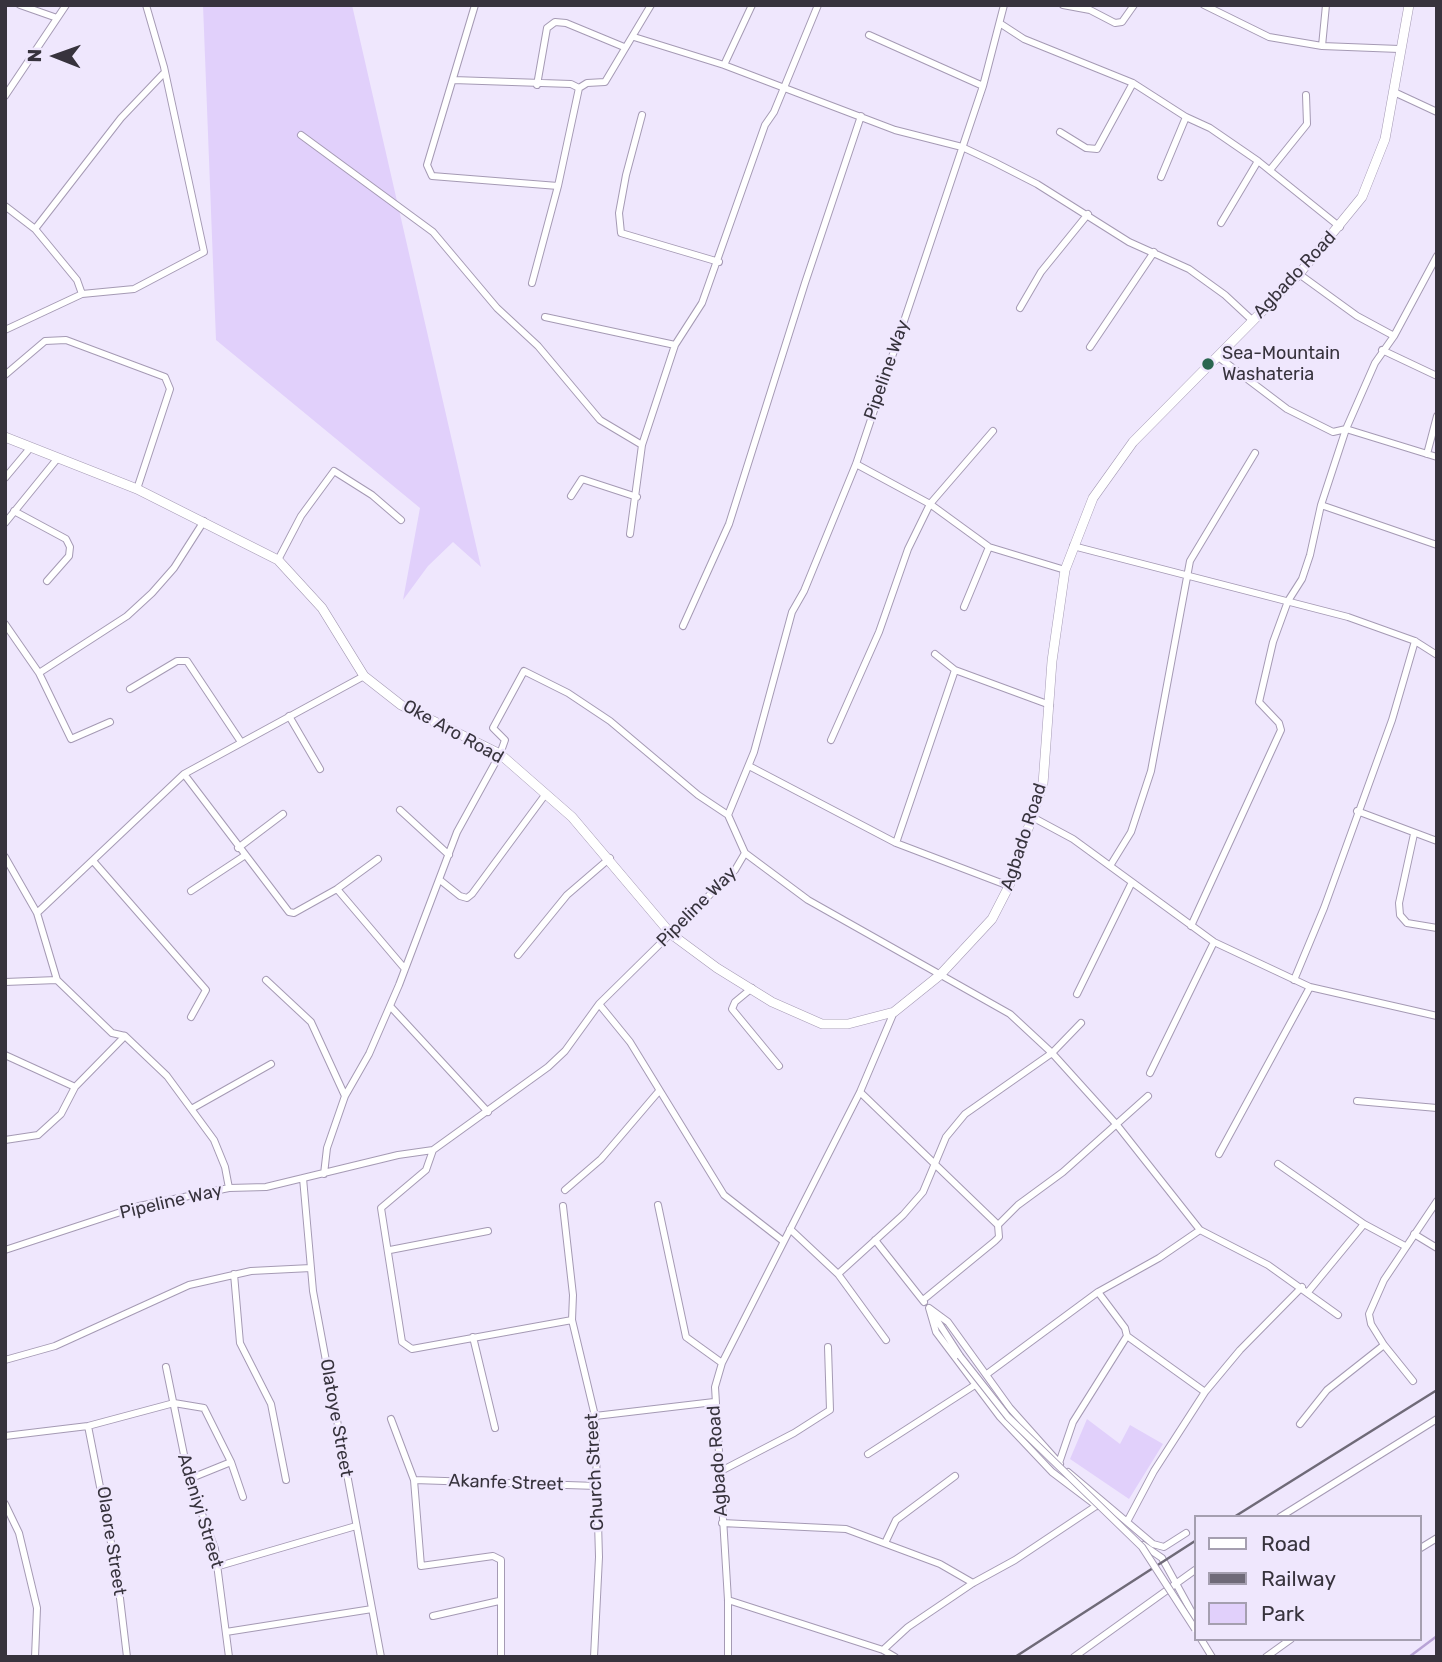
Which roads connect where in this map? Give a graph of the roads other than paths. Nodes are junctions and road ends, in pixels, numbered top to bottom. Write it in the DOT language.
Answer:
graph roads {
  1 [pos="20,5"];
  2 [pos="66,5"];
  3 [pos="146,5"];
  4 [pos="475,5"];
  5 [pos="651,5"];
  6 [pos="752,5"];
  7 [pos="818,5"];
  8 [pos="1004,5"];
  9 [pos="1063,5"];
  10 [pos="1134,5"];
  11 [pos="1204,5"];
  12 [pos="1326,5"];
  13 [pos="1409,5"];
  14 [pos="57,18"];
  15 [pos="1001,24"];
  16 [pos="869,35"];
  17 [pos="634,37"];
  18 [pos="1322,46"];
  19 [pos="624,47"];
  20 [pos="1399,49"];
  21 [pos="724,65"];
  22 [pos="163,74"];
  23 [pos="453,80"];
  24 [pos="1133,83"];
  25 [pos="537,85"];
  26 [pos="983,86"];
  27 [pos="579,88"];
  28 [pos="782,88"];
  29 [pos="1394,92"];
  30 [pos="1306,95"];
  31 [pos="5,96"];
  32 [pos="1437,112"];
  33 [pos="642,115"];
  34 [pos="861,116"];
  35 [pos="1186,117"];
  36 [pos="1060,132"];
  37 [pos="300,135"];
  38 [pos="962,148"];
  39 [pos="1258,161"];
  40 [pos="1270,170"];
  41 [pos="1161,177"];
  42 [pos="558,186"];
  43 [pos="5,206"];
  44 [pos="1088,214"];
  45 [pos="1221,223"];
  46 [pos="1340,227"];
  47 [pos="35,229"];
  48 [pos="1154,253"];
  49 [pos="1437,256"];
  50 [pos="719,262"];
  51 [pos="1298,274"];
  52 [pos="533,283"];
  53 [pos="82,294"];
  54 [pos="1020,308"];
  55 [pos="545,317"];
  56 [pos="1253,321"];
  57 [pos="5,330"];
  58 [pos="1394,336"];
  59 [pos="675,345"];
  60 [pos="1090,347"];
  61 [pos="1382,350"];
  62 [pos="1217,356"];
  63 [pos="5,375"];
  64 [pos="1437,376"];
  65 [pos="1437,416"];
  66 [pos="1346,429"];
  67 [pos="993,431"];
  68 [pos="5,437"];
  69 [pos="642,445"];
  70 [pos="31,447"];
  71 [pos="1255,453"];
  72 [pos="1427,454"];
  73 [pos="1437,457"];
  74 [pos="57,459"];
  75 [pos="856,464"];
  76 [pos="5,478"];
  77 [pos="137,489"];
  78 [pos="571,496"];
  79 [pos="637,497"];
  80 [pos="930,504"];
  81 [pos="1321,505"];
  82 [pos="14,511"];
  83 [pos="401,520"];
  84 [pos="204,521"];
  85 [pos="5,523"];
  86 [pos="630,534"];
  87 [pos="1437,545"];
  88 [pos="1073,546"];
  89 [pos="989,547"];
  90 [pos="278,560"];
  91 [pos="1065,570"];
  92 [pos="1187,575"];
  93 [pos="47,581"];
  94 [pos="1288,601"];
  95 [pos="964,607"];
  96 [pos="5,624"];
  97 [pos="683,626"];
  98 [pos="1415,641"];
  99 [pos="935,654"];
  100 [pos="1437,654"];
  101 [pos="955,670"];
  102 [pos="39,673"];
  103 [pos="363,676"];
  104 [pos="130,689"];
  105 [pos="1051,705"];
  106 [pos="289,716"];
  107 [pos="110,722"];
  108 [pos="831,740"];
  109 [pos="241,742"];
  110 [pos="500,754"];
  111 [pos="749,765"];
  112 [pos="320,769"];
  113 [pos="184,775"];
  114 [pos="545,795"];
  115 [pos="400,810"];
  116 [pos="1357,811"];
  117 [pos="283,814"];
  118 [pos="728,815"];
  119 [pos="1034,818"];
  120 [pos="1414,834"];
  121 [pos="1437,841"];
  122 [pos="896,843"];
  123 [pos="238,848"];
  124 [pos="745,853"];
  125 [pos="449,855"];
  126 [pos="244,856"];
  127 [pos="5,857"];
  128 [pos="610,858"];
  129 [pos="378,859"];
  130 [pos="94,863"];
  131 [pos="1110,866"];
  132 [pos="440,880"];
  133 [pos="1132,882"];
  134 [pos="1009,886"];
  135 [pos="337,889"];
  136 [pos="191,891"];
  137 [pos="37,913"];
  138 [pos="1191,926"];
  139 [pos="1437,928"];
  140 [pos="671,934"];
  141 [pos="1214,942"];
  142 [pos="518,955"];
  143 [pos="405,969"];
  144 [pos="940,975"];
  145 [pos="1294,979"];
  146 [pos="57,980"];
  147 [pos="266,980"];
  148 [pos="5,982"];
  149 [pos="1310,987"];
  150 [pos="752,988"];
  151 [pos="1077,994"];
  152 [pos="599,1004"];
  153 [pos="390,1006"];
  154 [pos="894,1012"];
  155 [pos="1437,1016"];
  156 [pos="191,1017"];
  157 [pos="1081,1023"];
  158 [pos="125,1035"];
  159 [pos="1052,1053"];
  160 [pos="5,1055"];
  161 [pos="271,1064"];
  162 [pos="779,1066"];
  163 [pos="1150,1073"];
  164 [pos="75,1087"];
  165 [pos="659,1091"];
  166 [pos="860,1092"];
  167 [pos="345,1096"];
  168 [pos="1148,1096"];
  169 [pos="1357,1101"];
  170 [pos="193,1108"];
  171 [pos="1437,1108"];
  172 [pos="488,1112"];
  173 [pos="1117,1125"];
  174 [pos="5,1140"];
  175 [pos="433,1150"];
  176 [pos="1219,1154"];
  177 [pos="1278,1164"];
  178 [pos="935,1167"];
  179 [pos="324,1174"];
  180 [pos="303,1178"];
  181 [pos="229,1188"];
  182 [pos="565,1190"];
  183 [pos="1437,1201"];
  184 [pos="658,1205"];
  185 [pos="563,1206"];
  186 [pos="1364,1224"];
  187 [pos="998,1225"];
  188 [pos="790,1229"];
  189 [pos="1200,1230"];
  190 [pos="488,1231"];
  191 [pos="1414,1234"];
  192 [pos="875,1240"];
  193 [pos="783,1241"];
  194 [pos="1405,1246"];
  195 [pos="1437,1248"];
  196 [pos="5,1250"];
  197 [pos="390,1250"];
  198 [pos="311,1268"];
  199 [pos="234,1274"];
  200 [pos="838,1275"];
  201 [pos="1305,1289"];
  202 [pos="1098,1292"];
  203 [pos="923,1300"];
  204 [pos="929,1308"];
  205 [pos="1338,1315"];
  206 [pos="572,1320"];
  207 [pos="473,1336"];
  208 [pos="1127,1336"];
  209 [pos="886,1340"];
  210 [pos="1384,1345"];
  211 [pos="828,1346"];
  212 [pos="5,1360"];
  213 [pos="722,1363"];
  214 [pos="166,1367"];
  215 [pos="987,1374"];
  216 [pos="1413,1381"];
  217 [pos="975,1385"];
  218 [pos="1205,1392"];
  219 [pos="714,1402"];
  220 [pos="174,1403"];
  221 [pos="595,1416"];
  222 [pos="391,1419"];
  223 [pos="1437,1419"];
  224 [pos="1300,1424"];
  225 [pos="88,1426"];
  226 [pos="495,1428"];
  227 [pos="5,1436"];
  228 [pos="868,1454"];
  229 [pos="232,1462"];
  230 [pos="1059,1463"];
  231 [pos="719,1472"];
  232 [pos="955,1476"];
  233 [pos="189,1479"];
  234 [pos="414,1479"];
  235 [pos="286,1480"];
  236 [pos="597,1486"];
  237 [pos="243,1497"];
  238 [pos="5,1504"];
  239 [pos="1096,1506"];
  240 [pos="1283,1515"];
  241 [pos="1128,1520"];
  242 [pos="722,1523"];
  243 [pos="356,1526"];
  244 [pos="1186,1533"];
  245 [pos="1437,1538"];
  246 [pos="886,1541"];
  247 [pos="1421,1548"];
  248 [pos="219,1566"];
  249 [pos="1194,1571"];
  250 [pos="1175,1581"];
  251 [pos="973,1583"];
  252 [pos="728,1600"];
  253 [pos="499,1601"];
  254 [pos="372,1609"];
  255 [pos="433,1616"];
  256 [pos="1194,1616"];
  257 [pos="1194,1627"];
  258 [pos="226,1632"];
  259 [pos="1205,1641"];
  260 [pos="1289,1641"];
  261 [pos="883,1650"];
  262 [pos="35,1657"];
  263 [pos="127,1657"];
  264 [pos="229,1657"];
  265 [pos="381,1657"];
  266 [pos="502,1657"];
  267 [pos="594,1657"];
  268 [pos="728,1657"];
  269 [pos="894,1657"];
  270 [pos="1074,1657"];
  271 [pos="1214,1657"];
  272 [pos="1266,1657"];
  1 -- 14 [label="street"];
  2 -- 14 [label="street"];
  3 -- 22 [label="street"];
  4 -- 23 [label="street"];
  5 -- 17 [label="street"];
  6 -- 21 [label="street"];
  7 -- 28 [label="street"];
  8 -- 15 [label="street, Pipeline Way"];
  9 -- 10 [label="street"];
  11 -- 18 [label="street"];
  12 -- 18 [label="street"];
  13 -- 20 [label="main road, Agbado Road"];
  14 -- 31 [label="street"];
  15 -- 24 [label="street"];
  15 -- 26 [label="street, Pipeline Way"];
  16 -- 26 [label="street"];
  17 -- 19 [label="street"];
  17 -- 21 [label="street"];
  18 -- 20 [label="street"];
  19 -- 25 [label="street"];
  19 -- 27 [label="street"];
  20 -- 29 [label="main road, Agbado Road"];
  21 -- 28 [label="street"];
  22 -- 47 [label="street"];
  22 -- 53 [label="street"];
  23 -- 25 [label="street"];
  23 -- 42 [label="street"];
  24 -- 35 [label="street"];
  24 -- 36 [label="street"];
  25 -- 27 [label="street"];
  26 -- 38 [label="street, Pipeline Way"];
  27 -- 42 [label="street"];
  28 -- 34 [label="street"];
  28 -- 50 [label="street"];
  29 -- 32 [label="street"];
  29 -- 46 [label="main road, Agbado Road"];
  30 -- 40 [label="street"];
  33 -- 50 [label="street"];
  34 -- 38 [label="street"];
  34 -- 97 [label="street"];
  35 -- 39 [label="street"];
  35 -- 41 [label="street"];
  37 -- 69 [label="street"];
  38 -- 44 [label="street"];
  38 -- 75 [label="street, Pipeline Way"];
  39 -- 40 [label="street"];
  39 -- 45 [label="street"];
  40 -- 46 [label="street"];
  42 -- 52 [label="street"];
  43 -- 47 [label="street"];
  44 -- 48 [label="street"];
  44 -- 54 [label="street"];
  46 -- 51 [label="main road, Agbado Road"];
  47 -- 53 [label="street"];
  48 -- 56 [label="street"];
  48 -- 60 [label="street"];
  49 -- 58 [label="street"];
  50 -- 59 [label="street"];
  51 -- 56 [label="main road, Agbado Road"];
  51 -- 58 [label="street"];
  53 -- 57 [label="street"];
  55 -- 59 [label="street"];
  56 -- 62 [label="main road, Agbado Road"];
  58 -- 61 [label="street"];
  59 -- 69 [label="street"];
  61 -- 64 [label="street"];
  61 -- 66 [label="street"];
  62 -- 66 [label="street"];
  62 -- 88 [label="main road, Agbado Road"];
  63 -- 77 [label="street"];
  65 -- 72 [label="street"];
  66 -- 72 [label="street"];
  66 -- 81 [label="street"];
  67 -- 80 [label="street"];
  68 -- 70 [label="main road, Oke Aro Road"];
  69 -- 79 [label="street"];
  70 -- 74 [label="main road, Oke Aro Road"];
  70 -- 76 [label="street"];
  71 -- 92 [label="street"];
  72 -- 73 [label="street"];
  74 -- 77 [label="main road, Oke Aro Road"];
  74 -- 82 [label="street"];
  75 -- 80 [label="street"];
  75 -- 111 [label="street, Pipeline Way"];
  77 -- 84 [label="main road, Oke Aro Road"];
  78 -- 79 [label="street"];
  79 -- 86 [label="street"];
  80 -- 89 [label="street"];
  80 -- 108 [label="street"];
  81 -- 87 [label="street"];
  81 -- 94 [label="street"];
  82 -- 85 [label="street"];
  82 -- 93 [label="street"];
  83 -- 90 [label="street"];
  84 -- 90 [label="main road, Oke Aro Road"];
  84 -- 102 [label="street"];
  88 -- 91 [label="main road, Agbado Road"];
  88 -- 92 [label="street"];
  89 -- 91 [label="street"];
  89 -- 95 [label="street"];
  90 -- 103 [label="main road, Oke Aro Road"];
  91 -- 105 [label="main road, Agbado Road"];
  92 -- 94 [label="street"];
  92 -- 131 [label="street"];
  94 -- 98 [label="street"];
  94 -- 138 [label="street"];
  96 -- 102 [label="street"];
  98 -- 100 [label="street"];
  98 -- 116 [label="street"];
  99 -- 101 [label="street"];
  101 -- 105 [label="street"];
  101 -- 122 [label="street"];
  102 -- 107 [label="street"];
  103 -- 106 [label="street"];
  103 -- 110 [label="main road, Oke Aro Road"];
  104 -- 109 [label="street"];
  105 -- 119 [label="main road, Agbado Road"];
  106 -- 109 [label="street"];
  106 -- 112 [label="street"];
  109 -- 113 [label="street"];
  110 -- 114 [label="main road, Oke Aro Road"];
  110 -- 118 [label="street"];
  110 -- 125 [label="street"];
  111 -- 118 [label="street, Pipeline Way"];
  111 -- 122 [label="street"];
  113 -- 123 [label="street"];
  113 -- 130 [label="street"];
  114 -- 128 [label="main road, Oke Aro Road"];
  114 -- 132 [label="street"];
  115 -- 125 [label="street"];
  116 -- 120 [label="street"];
  116 -- 145 [label="street"];
  117 -- 123 [label="street"];
  118 -- 124 [label="street, Pipeline Way"];
  119 -- 131 [label="street"];
  119 -- 134 [label="main road, Agbado Road"];
  120 -- 121 [label="street"];
  120 -- 139 [label="street"];
  122 -- 134 [label="street"];
  123 -- 126 [label="street"];
  124 -- 140 [label="street, Pipeline Way"];
  124 -- 144 [label="street"];
  125 -- 132 [label="street"];
  126 -- 135 [label="street"];
  126 -- 136 [label="street"];
  127 -- 137 [label="street"];
  128 -- 140 [label="main road, Oke Aro Road"];
  128 -- 142 [label="street"];
  129 -- 135 [label="street"];
  130 -- 137 [label="street"];
  130 -- 156 [label="street"];
  131 -- 133 [label="street"];
  132 -- 143 [label="street"];
  133 -- 138 [label="street"];
  133 -- 151 [label="street"];
  134 -- 144 [label="main road, Agbado Road"];
  135 -- 143 [label="street"];
  137 -- 146 [label="street"];
  138 -- 141 [label="street"];
  140 -- 150 [label="main road, Oke Aro Road"];
  140 -- 152 [label="street, Pipeline Way"];
  141 -- 145 [label="street"];
  141 -- 163 [label="street"];
  143 -- 153 [label="street"];
  144 -- 154 [label="main road, Agbado Road"];
  144 -- 159 [label="street"];
  145 -- 149 [label="street"];
  146 -- 148 [label="street"];
  146 -- 158 [label="street"];
  147 -- 167 [label="street"];
  149 -- 155 [label="street"];
  149 -- 176 [label="street"];
  150 -- 154 [label="main road, Oke Aro Road"];
  150 -- 162 [label="street"];
  152 -- 165 [label="street"];
  152 -- 172 [label="street, Pipeline Way"];
  153 -- 167 [label="street"];
  153 -- 172 [label="street"];
  154 -- 166 [label="street, Agbado Road"];
  157 -- 159 [label="street"];
  158 -- 164 [label="street"];
  158 -- 170 [label="street"];
  159 -- 173 [label="street"];
  159 -- 178 [label="street"];
  160 -- 164 [label="street"];
  161 -- 170 [label="street"];
  164 -- 174 [label="street"];
  165 -- 182 [label="street"];
  165 -- 193 [label="street"];
  166 -- 178 [label="street"];
  166 -- 188 [label="street, Agbado Road"];
  167 -- 179 [label="street"];
  168 -- 173 [label="street"];
  169 -- 171 [label="street"];
  170 -- 181 [label="street"];
  172 -- 175 [label="street, Pipeline Way"];
  173 -- 187 [label="street"];
  173 -- 189 [label="street"];
  175 -- 179 [label="street, Pipeline Way"];
  175 -- 197 [label="street"];
  177 -- 186 [label="street"];
  178 -- 187 [label="street"];
  178 -- 192 [label="street"];
  179 -- 180 [label="street, Pipeline Way"];
  180 -- 181 [label="street, Pipeline Way"];
  180 -- 198 [label="street, Olatoye Street"];
  181 -- 196 [label="street, Pipeline Way"];
  183 -- 191 [label="street"];
  184 -- 213 [label="street"];
  185 -- 206 [label="street, Church Street"];
  186 -- 194 [label="street"];
  186 -- 201 [label="street"];
  187 -- 203 [label="street"];
  188 -- 193 [label="street, Agbado Road"];
  188 -- 200 [label="street"];
  189 -- 201 [label="street"];
  189 -- 202 [label="street"];
  190 -- 197 [label="street"];
  191 -- 194 [label="street"];
  191 -- 195 [label="street"];
  192 -- 200 [label="street"];
  192 -- 203 [label="street"];
  193 -- 213 [label="street, Agbado Road"];
  194 -- 210 [label="street"];
  197 -- 207 [label="street"];
  198 -- 199 [label="street"];
  198 -- 243 [label="street, Olatoye Street"];
  199 -- 212 [label="street"];
  199 -- 235 [label="street"];
  200 -- 209 [label="street"];
  201 -- 205 [label="street"];
  201 -- 218 [label="street"];
  202 -- 208 [label="street"];
  202 -- 215 [label="street"];
  203 -- 204 [label="street"];
  204 -- 215 [label="street"];
  204 -- 217 [label="street"];
  204 -- 257 [label="street, bridge"];
  206 -- 207 [label="street"];
  206 -- 221 [label="street, Church Street"];
  207 -- 226 [label="street"];
  208 -- 218 [label="street"];
  208 -- 230 [label="street"];
  210 -- 216 [label="street"];
  210 -- 224 [label="street"];
  211 -- 231 [label="street"];
  213 -- 219 [label="street, Agbado Road"];
  214 -- 220 [label="street, Adeniyi Street"];
  215 -- 230 [label="street"];
  217 -- 228 [label="street"];
  217 -- 239 [label="street"];
  218 -- 241 [label="street"];
  219 -- 221 [label="street"];
  219 -- 231 [label="street, Agbado Road"];
  220 -- 225 [label="street"];
  220 -- 229 [label="street"];
  220 -- 233 [label="street, Adeniyi Street"];
  221 -- 236 [label="street, Church Street"];
  222 -- 234 [label="street"];
  223 -- 240 [label="street"];
  225 -- 227 [label="street"];
  225 -- 263 [label="street, Olaore Street"];
  229 -- 233 [label="street"];
  229 -- 237 [label="street"];
  230 -- 241 [label="street"];
  231 -- 242 [label="street, Agbado Road"];
  232 -- 246 [label="street"];
  233 -- 248 [label="street, Adeniyi Street"];
  234 -- 236 [label="street, Akanfe Street"];
  234 -- 253 [label="street"];
  236 -- 267 [label="street, Church Street"];
  238 -- 262 [label="street"];
  239 -- 250 [label="street"];
  239 -- 251 [label="street"];
  241 -- 244 [label="street"];
  242 -- 246 [label="street"];
  242 -- 252 [label="street, Agbado Road"];
  243 -- 248 [label="street"];
  243 -- 254 [label="street, Olatoye Street"];
  245 -- 247 [label="street"];
  246 -- 251 [label="street"];
  248 -- 258 [label="street, Adeniyi Street"];
  249 -- 250 [label="street"];
  250 -- 256 [label="street"];
  250 -- 270 [label="street"];
  251 -- 261 [label="street"];
  252 -- 261 [label="street"];
  252 -- 268 [label="street, Agbado Road"];
  253 -- 255 [label="street"];
  253 -- 266 [label="street"];
  254 -- 258 [label="street"];
  254 -- 265 [label="street, Olatoye Street"];
  258 -- 264 [label="street, Adeniyi Street"];
  259 -- 271 [label="street"];
  260 -- 272 [label="street"];
  261 -- 269 [label="street"];
}
